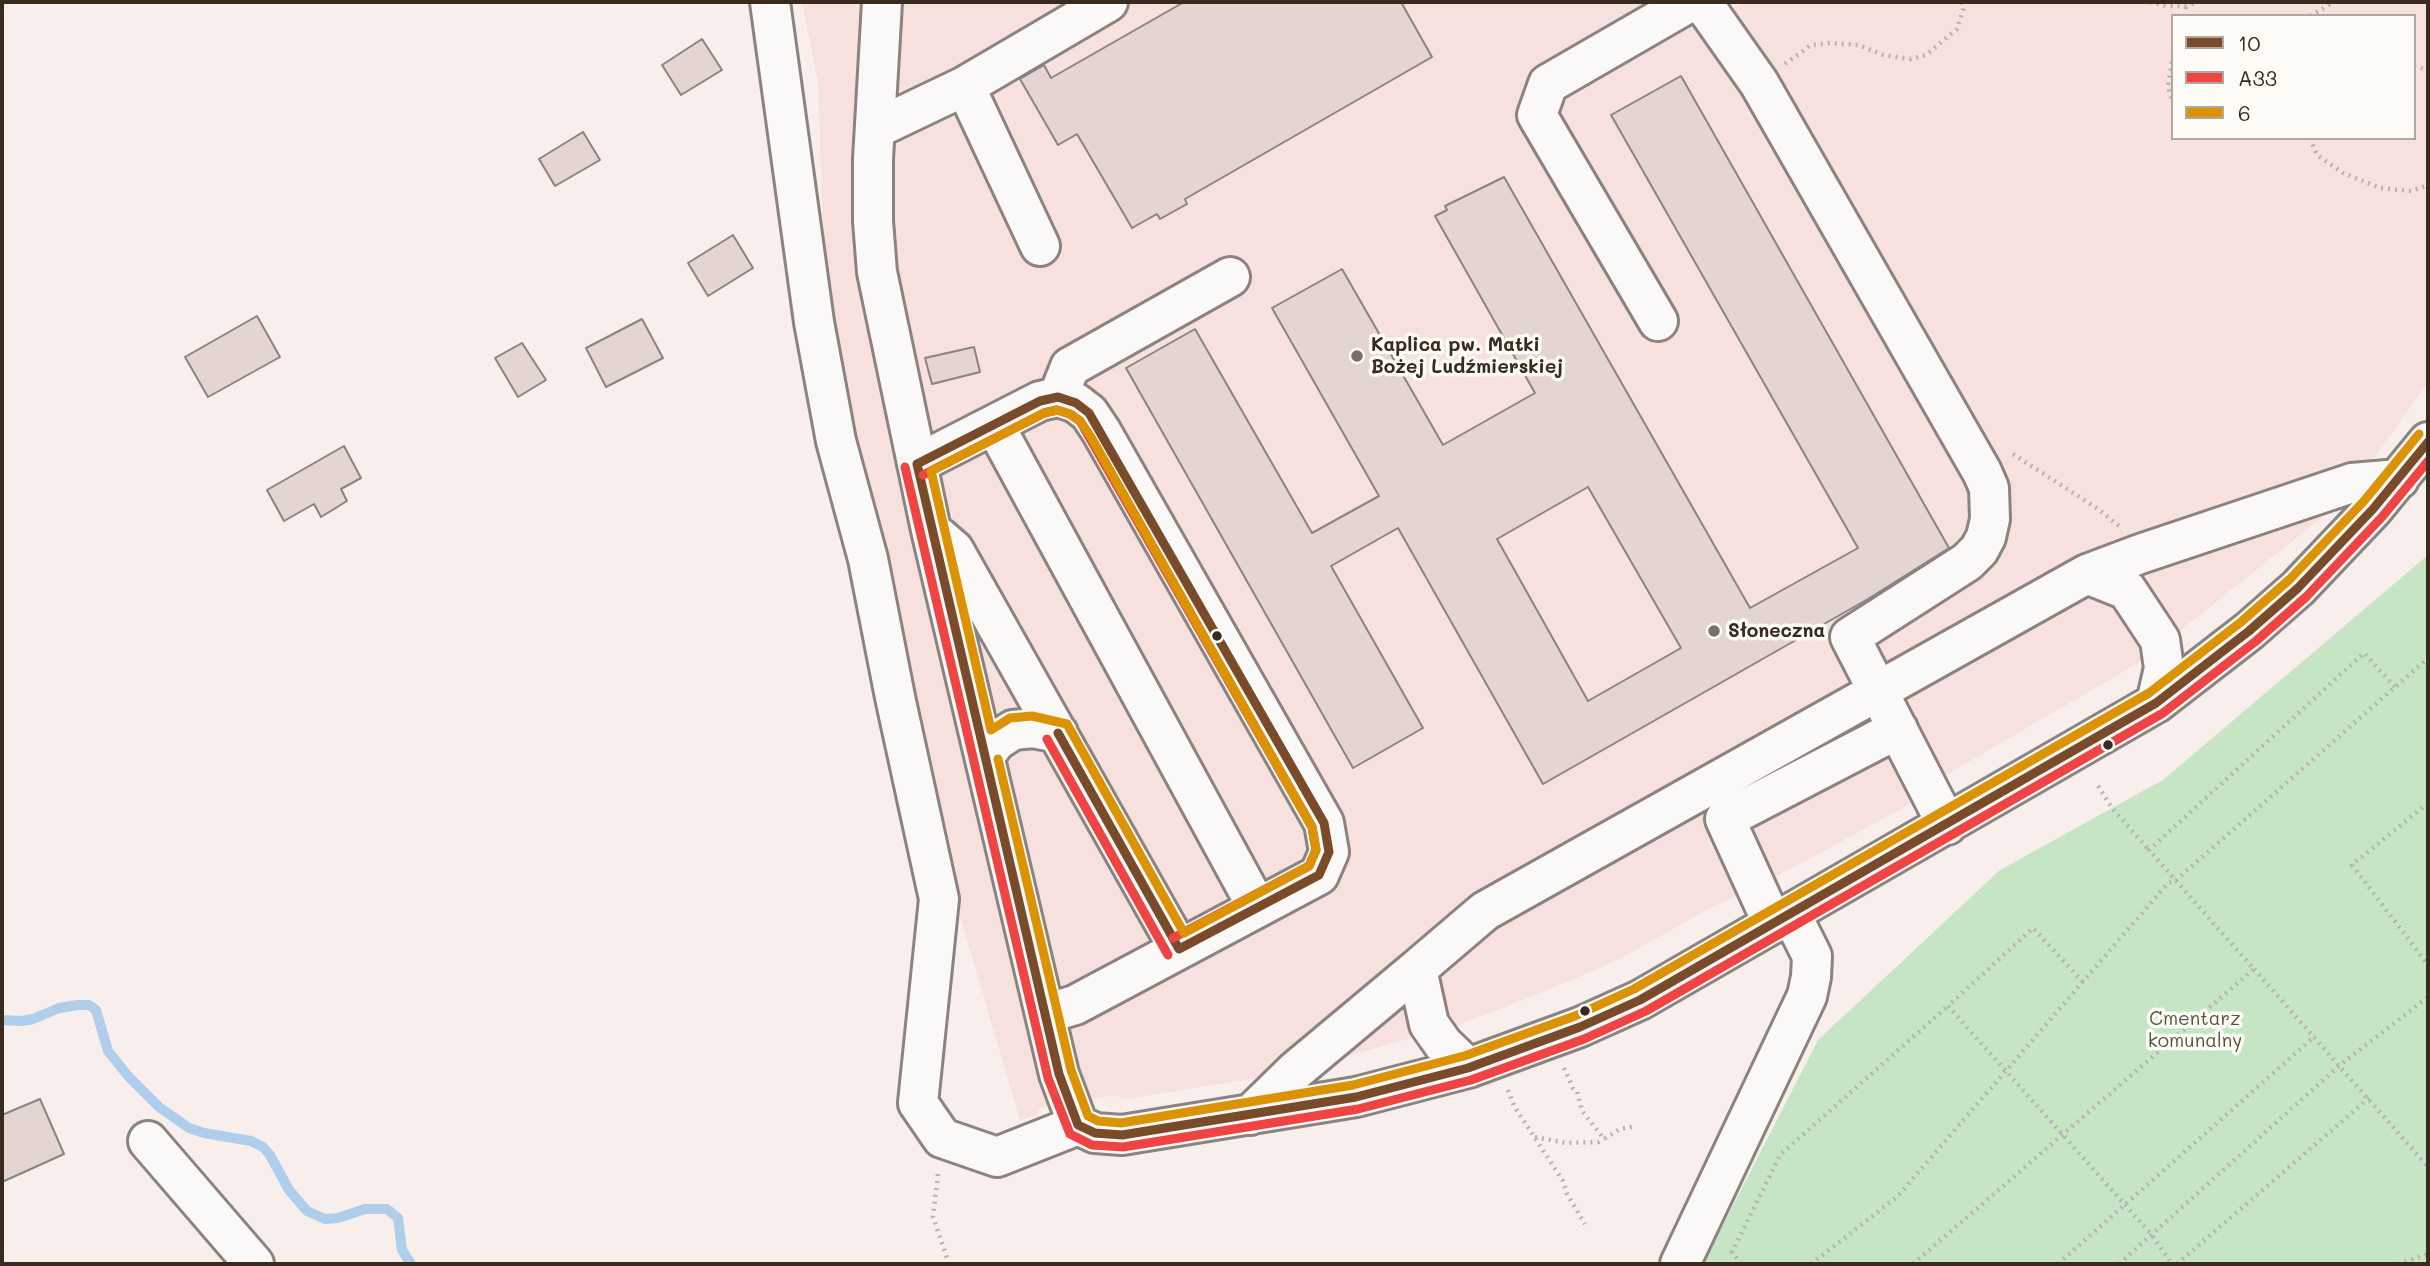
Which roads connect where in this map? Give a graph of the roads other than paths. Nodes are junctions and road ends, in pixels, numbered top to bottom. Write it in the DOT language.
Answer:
graph roads {
  1 [pos="770,2"];
  2 [pos="882,2"];
  3 [pos="1108,2"];
  4 [pos="1690,2"];
  5 [pos="1702,2"];
  6 [pos="965,86"];
  7 [pos="875,128"];
  8 [pos="1040,246"];
  9 [pos="1230,277"];
  10 [pos="1658,321"];
  11 [pos="1058,397"];
  12 [pos="995,426"];
  13 [pos="2428,442"];
  14 [pos="917,464"];
  15 [pos="2399,479"];
  16 [pos="932,530"];
  17 [pos="2087,574"];
  18 [pos="1877,690"];
  19 [pos="2156,703"];
  20 [pos="1898,729"];
  21 [pos="1058,733"];
  22 [pos="985,756"];
  23 [pos="1947,825"];
  24 [pos="1257,907"];
  25 [pos="1782,919"];
  26 [pos="1179,949"];
  27 [pos="1417,969"];
  28 [pos="1045,1014"];
  29 [pos="1468,1068"];
  30 [pos="1250,1115"];
  31 [pos="1078,1125"];
  32 [pos="148,1141"];
  33 [pos="254,1264"];
  34 [pos="1680,1264"];
  1 -- 31 [label="street"];
  2 -- 7 [label="street"];
  3 -- 6 [label="street"];
  4 -- 10 [label="street"];
  5 -- 18 [label="street"];
  6 -- 7 [label="street"];
  6 -- 8 [label="street"];
  7 -- 14 [label="street"];
  9 -- 11 [label="street"];
  11 -- 12 [label="street"];
  11 -- 24 [label="street"];
  12 -- 14 [label="street"];
  12 -- 24 [label="street"];
  13 -- 15 [label="street"];
  14 -- 16 [label="street"];
  15 -- 17 [label="street"];
  15 -- 19 [label="street"];
  16 -- 21 [label="street"];
  16 -- 22 [label="street"];
  17 -- 18 [label="street"];
  17 -- 19 [label="street"];
  18 -- 20 [label="street"];
  18 -- 27 [label="street"];
  19 -- 23 [label="street"];
  20 -- 23 [label="street"];
  20 -- 25 [label="street"];
  21 -- 22 [label="street"];
  21 -- 26 [label="street"];
  22 -- 28 [label="street"];
  23 -- 25 [label="street"];
  24 -- 26 [label="street"];
  25 -- 29 [label="street"];
  25 -- 34 [label="street"];
  26 -- 28 [label="street"];
  27 -- 29 [label="street"];
  27 -- 30 [label="street"];
  28 -- 31 [label="street"];
  29 -- 30 [label="street"];
  30 -- 31 [label="street"];
  32 -- 33 [label="street"];
}
